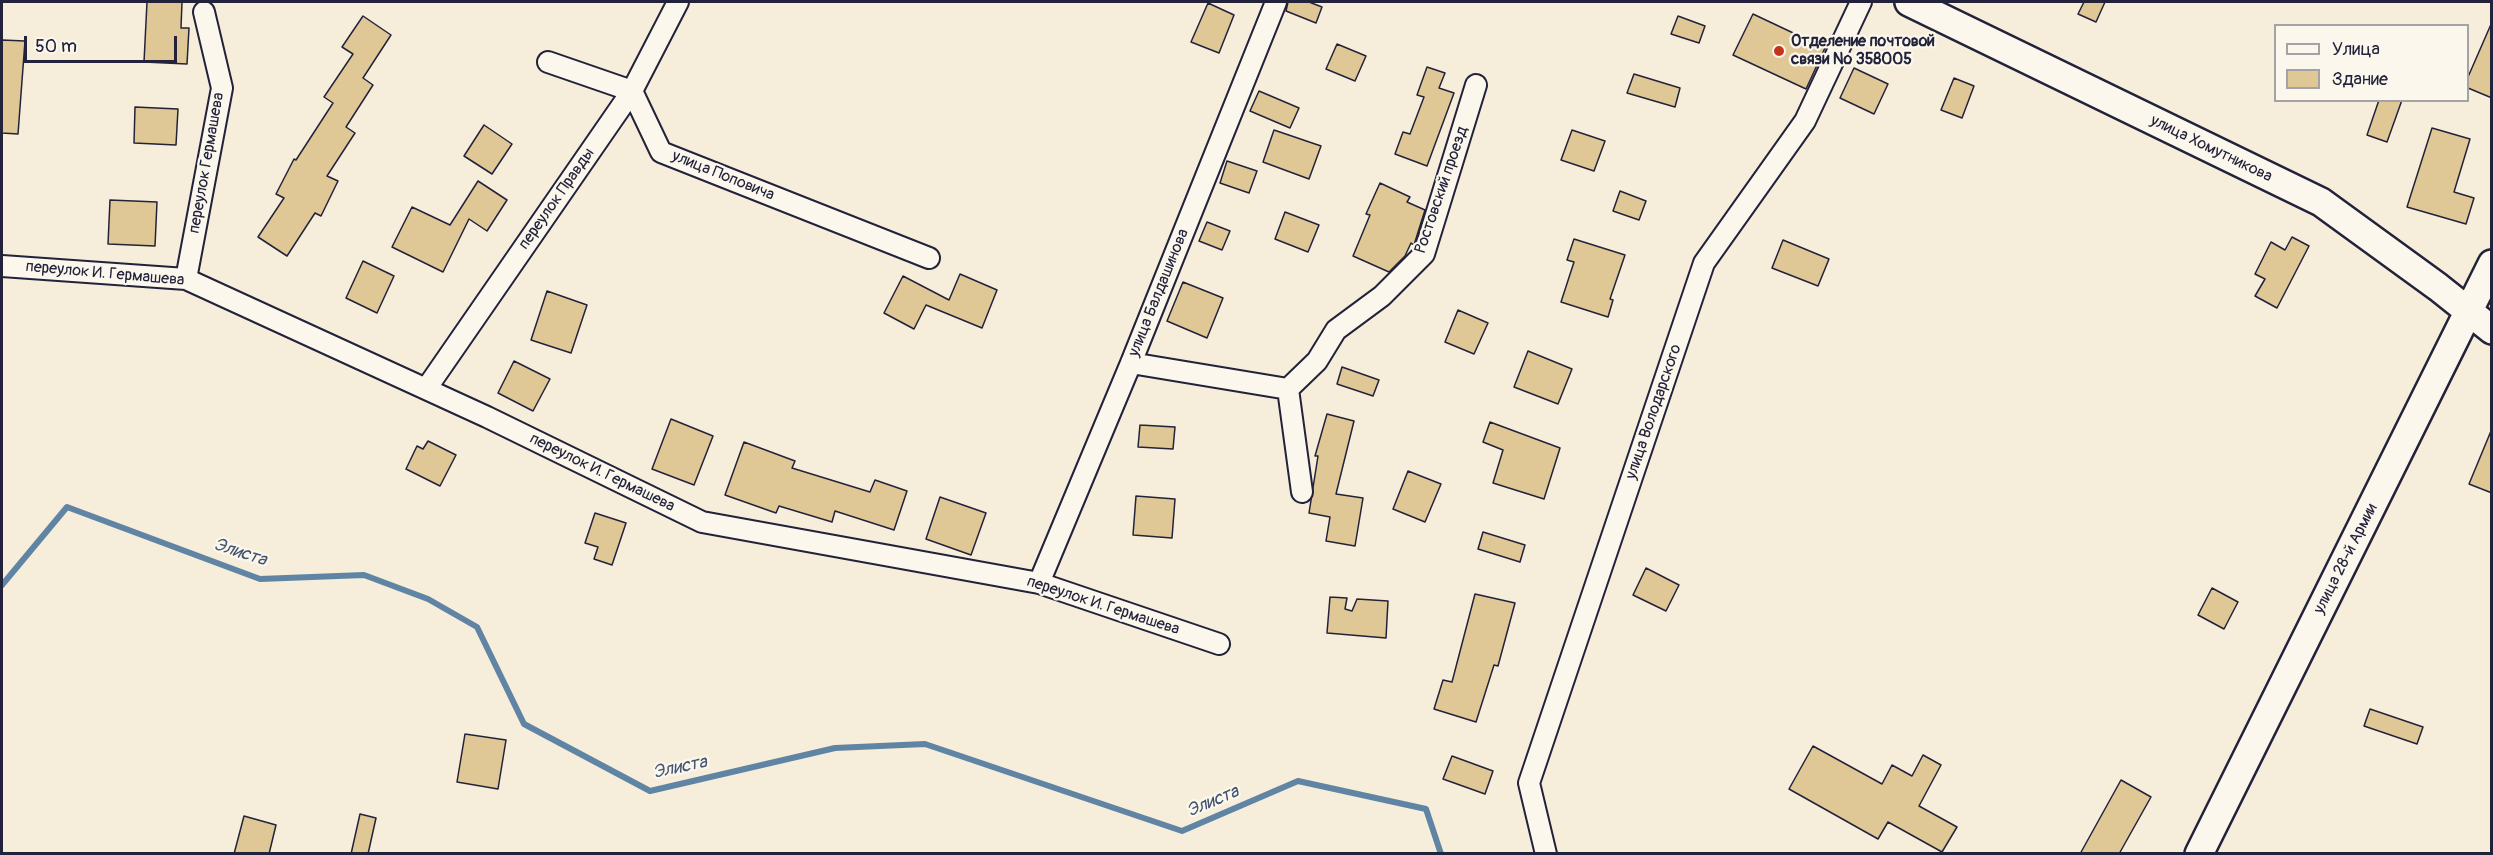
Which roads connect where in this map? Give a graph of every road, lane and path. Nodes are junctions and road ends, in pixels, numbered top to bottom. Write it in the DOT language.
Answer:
graph roads {
  1 [pos="678,2"];
  2 [pos="1276,2"];
  3 [pos="1862,2"];
  4 [pos="1909,2"];
  5 [pos="204,12"];
  6 [pos="548,62"];
  7 [pos="1476,85"];
  8 [pos="632,91"];
  9 [pos="929,258"];
  10 [pos="2492,264"];
  11 [pos="2,266"];
  12 [pos="186,279"];
  13 [pos="2470,312"];
  14 [pos="2492,330"];
  15 [pos="1131,363"];
  16 [pos="426,389"];
  17 [pos="1288,389"];
  18 [pos="1302,492"];
  19 [pos="1039,583"];
  20 [pos="1219,644"];
  21 [pos="1546,854"];
  22 [pos="2199,854"];
  1 -- 8 [label="street, переулок Правды"];
  2 -- 15 [label="street, улица Балдашинова"];
  3 -- 21 [label="street, улица Володарского"];
  4 -- 13 [label="street, улица Хомутникова"];
  5 -- 12 [label="street, переулок Гермашева"];
  6 -- 8 [label="street"];
  7 -- 17 [label="street, Ростовский проезд"];
  8 -- 9 [label="street, улица Поповича"];
  8 -- 16 [label="street, переулок Правды"];
  10 -- 13 [label="street, улица 28-й Армии"];
  11 -- 12 [label="street, переулок И. Гермашева"];
  12 -- 16 [label="street, переулок И. Гермашева"];
  13 -- 14 [label="street, улица Хомутникова"];
  13 -- 22 [label="street, улица 28-й Армии"];
  15 -- 17 [label="street"];
  15 -- 19 [label="street, улица Балдашинова"];
  16 -- 19 [label="street, переулок И. Гермашева"];
  17 -- 18 [label="street"];
  19 -- 20 [label="street, переулок И. Гермашева"];
}
